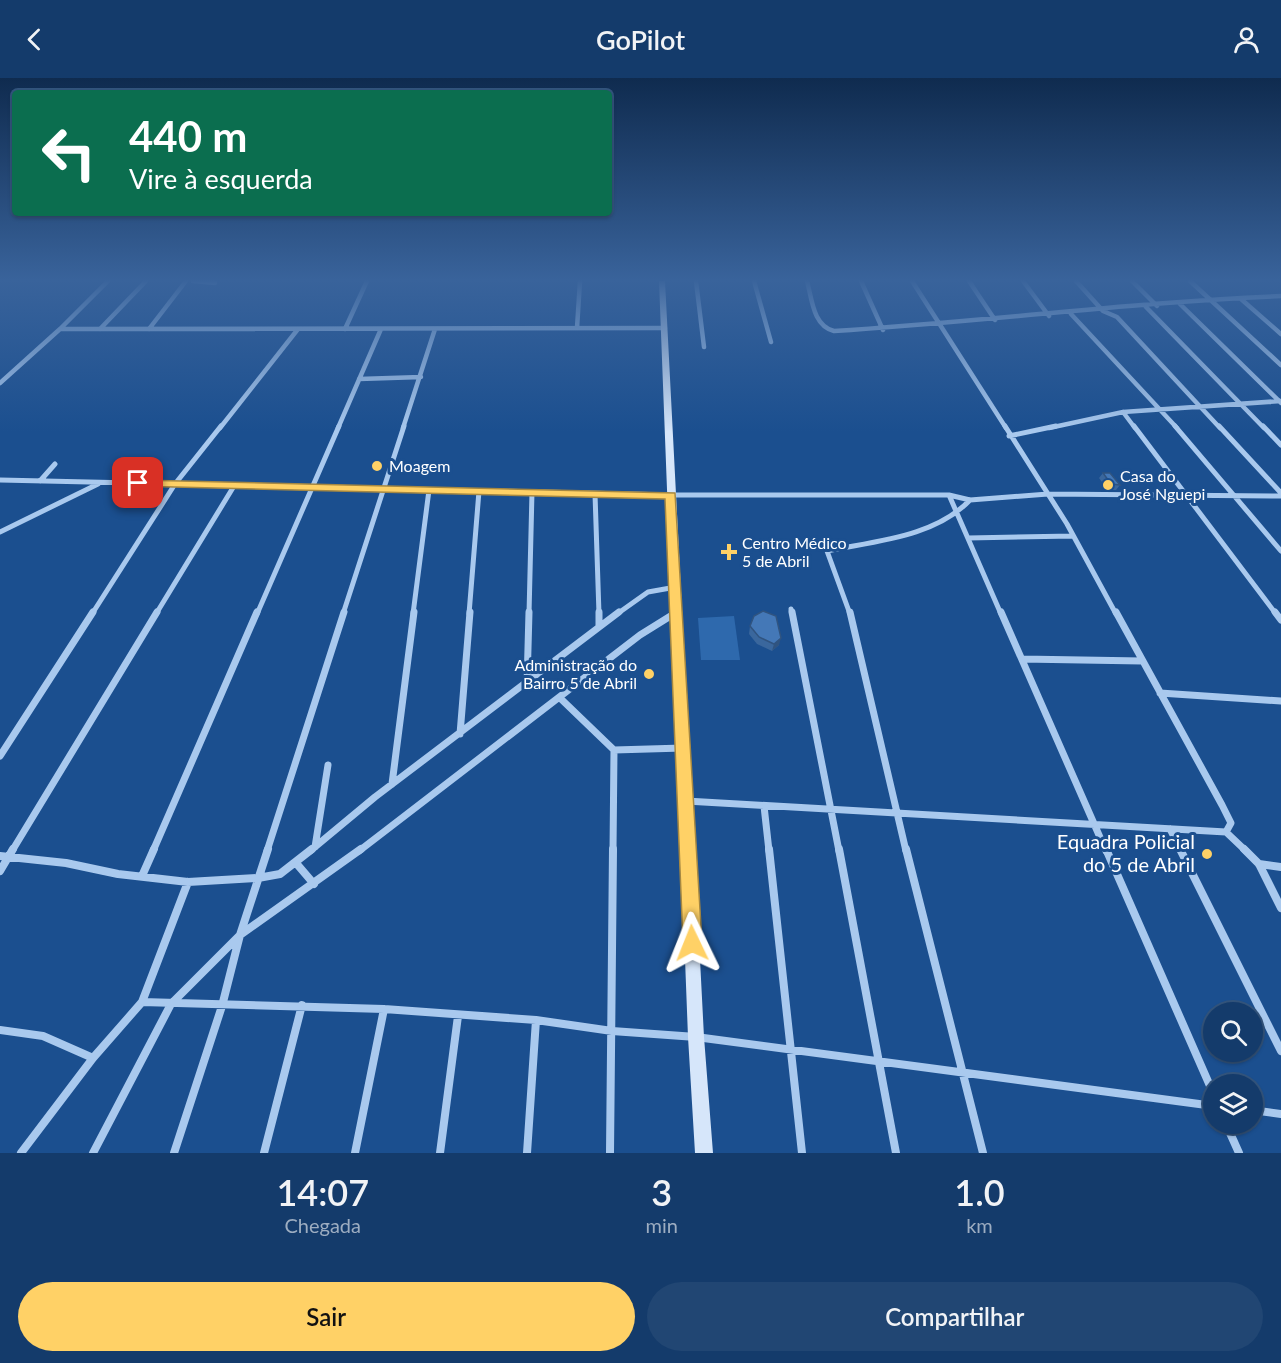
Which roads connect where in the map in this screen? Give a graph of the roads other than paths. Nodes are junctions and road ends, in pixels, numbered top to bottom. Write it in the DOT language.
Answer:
graph roads {
  1 [pos="58,331"];
  2 [pos="296,331"];
  3 [pos="380,331"];
  4 [pos="434,331"];
  5 [pos="665,331"];
  6 [pos="702,331"];
  7 [pos="768,331"];
  8 [pos="943,331"];
  9 [pos="1087,331"];
  10 [pos="1131,331"];
  11 [pos="1169,331"];
  12 [pos="1208,331"];
  13 [pos="1246,331"];
  14 [pos="771,342"];
  15 [pos="704,347"];
  16 [pos="1281,364"];
  17 [pos="422,377"];
  18 [pos="359,379"];
  19 [pos="0,383"];
  20 [pos="1280,401"];
  21 [pos="1240,404"];
  22 [pos="1202,406"];
  23 [pos="1161,410"];
  24 [pos="1123,412"];
  25 [pos="1009,436"];
  26 [pos="1281,445"];
  27 [pos="55,464"];
  28 [pos="0,480"];
  29 [pos="40,481"];
  30 [pos="101,483"];
  31 [pos="175,484"];
  32 [pos="234,486"];
  33 [pos="312,487"];
  34 [pos="384,489"];
  35 [pos="429,490"];
  36 [pos="479,491"];
  37 [pos="532,492"];
  38 [pos="1185,493"];
  39 [pos="594,494"];
  40 [pos="1048,494"];
  41 [pos="1281,494"];
  42 [pos="671,495"];
  43 [pos="949,495"];
  44 [pos="1235,495"];
  45 [pos="970,500"];
  46 [pos="956,515"];
  47 [pos="0,532"];
  48 [pos="1073,536"];
  49 [pos="968,538"];
  50 [pos="1281,551"];
  51 [pos="676,587"];
  52 [pos="791,609"];
  53 [pos="677,612"];
  54 [pos="1281,620"];
  55 [pos="598,626"];
  56 [pos="1022,659"];
  57 [pos="1142,661"];
  58 [pos="527,684"];
  59 [pos="1160,693"];
  60 [pos="560,698"];
  61 [pos="1281,701"];
  62 [pos="460,734"];
  63 [pos="683,748"];
  64 [pos="614,750"];
  65 [pos="0,756"];
  66 [pos="328,765"];
  67 [pos="392,784"];
  68 [pos="686,801"];
  69 [pos="764,806"];
  70 [pos="830,809"];
  71 [pos="897,814"];
  72 [pos="1095,825"];
  73 [pos="1170,829"];
  74 [pos="1226,832"];
  75 [pos="315,847"];
  76 [pos="0,856"];
  77 [pos="9,858"];
  78 [pos="296,863"];
  79 [pos="1259,864"];
  80 [pos="1281,867"];
  81 [pos="0,871"];
  82 [pos="142,876"];
  83 [pos="258,878"];
  84 [pos="188,882"];
  85 [pos="314,884"];
  86 [pos="1281,908"];
  87 [pos="240,935"];
  88 [pos="142,1002"];
  89 [pos="171,1004"];
  90 [pos="302,1005"];
  91 [pos="222,1006"];
  92 [pos="384,1009"];
  93 [pos="458,1016"];
  94 [pos="536,1020"];
  95 [pos="0,1030"];
  96 [pos="612,1031"];
  97 [pos="696,1037"];
  98 [pos="789,1048"];
  99 [pos="1281,1051"];
  100 [pos="93,1058"];
  101 [pos="878,1060"];
  102 [pos="962,1071"];
  103 [pos="1205,1074"];
  104 [pos="1203,1104"];
  105 [pos="1263,1111"];
  106 [pos="1281,1113"];
  107 [pos="1230,1134"];
  108 [pos="21,1153"];
  109 [pos="93,1153"];
  110 [pos="174,1153"];
  111 [pos="264,1153"];
  112 [pos="355,1153"];
  113 [pos="440,1153"];
  114 [pos="527,1153"];
  115 [pos="610,1153"];
  116 [pos="704,1153"];
  117 [pos="802,1153"];
  118 [pos="896,1153"];
  119 [pos="983,1153"];
  120 [pos="1239,1153"];
  1 -- 19 [label="street"];
  2 -- 31 [label="street"];
  3 -- 18 [label="street"];
  4 -- 17 [label="street"];
  5 -- 42 [label="street"];
  6 -- 15 [label="street"];
  7 -- 14 [label="street"];
  8 -- 25 [label="street"];
  9 -- 23 [label="street"];
  10 -- 22 [label="street"];
  11 -- 21 [label="street"];
  12 -- 20 [label="street"];
  13 -- 16 [label="street"];
  17 -- 18 [label="street"];
  17 -- 34 [label="street"];
  18 -- 33 [label="street"];
  20 -- 21 [label="street"];
  21 -- 22 [label="street"];
  21 -- 26 [label="street"];
  22 -- 23 [label="street"];
  22 -- 41 [label="street"];
  23 -- 24 [label="street"];
  23 -- 44 [label="street"];
  24 -- 25 [label="street"];
  24 -- 38 [label="street"];
  25 -- 40 [label="street"];
  27 -- 29 [label="street"];
  28 -- 29 [label="street"];
  29 -- 30 [label="street"];
  30 -- 31 [label="street"];
  30 -- 47 [label="street"];
  31 -- 32 [label="street"];
  31 -- 65 [label="street"];
  32 -- 33 [label="street"];
  32 -- 77 [label="street"];
  33 -- 34 [label="street"];
  33 -- 82 [label="street"];
  34 -- 35 [label="street"];
  34 -- 83 [label="street"];
  35 -- 36 [label="street"];
  35 -- 67 [label="street"];
  36 -- 37 [label="street"];
  36 -- 62 [label="street"];
  37 -- 39 [label="street"];
  37 -- 58 [label="street"];
  38 -- 40 [label="street"];
  38 -- 44 [label="street"];
  38 -- 54 [label="street"];
  39 -- 42 [label="street"];
  39 -- 55 [label="street"];
  40 -- 45 [label="street"];
  40 -- 48 [label="street"];
  41 -- 44 [label="street"];
  42 -- 43 [label="street"];
  42 -- 51 [label="street"];
  43 -- 45 [label="street"];
  43 -- 46 [label="street"];
  44 -- 50 [label="street"];
  45 -- 46 [label="street"];
  46 -- 49 [label="street"];
  46 -- 71 [label="street"];
  48 -- 49 [label="street"];
  48 -- 57 [label="street"];
  49 -- 56 [label="street"];
  51 -- 53 [label="street"];
  51 -- 55 [label="street"];
  52 -- 70 [label="street"];
  53 -- 60 [label="street"];
  53 -- 63 [label="street"];
  55 -- 58 [label="street"];
  56 -- 57 [label="street"];
  56 -- 72 [label="street"];
  57 -- 59 [label="street"];
  58 -- 62 [label="street"];
  59 -- 61 [label="street"];
  59 -- 74 [label="street"];
  60 -- 64 [label="street"];
  60 -- 85 [label="street"];
  62 -- 67 [label="street"];
  63 -- 64 [label="street"];
  63 -- 68 [label="street"];
  64 -- 96 [label="street"];
  66 -- 75 [label="street"];
  67 -- 75 [label="street"];
  68 -- 69 [label="street"];
  68 -- 97 [label="street"];
  69 -- 70 [label="street"];
  69 -- 98 [label="street"];
  70 -- 71 [label="street"];
  70 -- 101 [label="street"];
  71 -- 72 [label="street"];
  71 -- 102 [label="street"];
  72 -- 73 [label="street"];
  72 -- 103 [label="street"];
  73 -- 74 [label="street"];
  73 -- 99 [label="street"];
  74 -- 79 [label="street"];
  75 -- 78 [label="street"];
  76 -- 77 [label="street"];
  77 -- 81 [label="street"];
  77 -- 82 [label="street"];
  78 -- 83 [label="street"];
  78 -- 85 [label="street"];
  79 -- 80 [label="street"];
  79 -- 86 [label="street"];
  82 -- 84 [label="street"];
  83 -- 84 [label="street"];
  83 -- 87 [label="street"];
  84 -- 88 [label="street"];
  85 -- 87 [label="street"];
  87 -- 89 [label="street"];
  87 -- 91 [label="street"];
  88 -- 89 [label="street"];
  88 -- 100 [label="street"];
  89 -- 91 [label="street"];
  89 -- 109 [label="street"];
  90 -- 91 [label="street"];
  90 -- 92 [label="street"];
  90 -- 111 [label="street"];
  91 -- 110 [label="street"];
  92 -- 93 [label="street"];
  92 -- 112 [label="street"];
  93 -- 94 [label="street"];
  93 -- 113 [label="street"];
  94 -- 96 [label="street"];
  94 -- 114 [label="street"];
  95 -- 100 [label="street"];
  96 -- 97 [label="street"];
  96 -- 115 [label="street"];
  97 -- 98 [label="street"];
  97 -- 116 [label="street"];
  98 -- 101 [label="street"];
  98 -- 117 [label="street"];
  100 -- 108 [label="street"];
  101 -- 102 [label="street"];
  101 -- 118 [label="street"];
  102 -- 104 [label="street"];
  102 -- 119 [label="street"];
  105 -- 106 [label="street"];
  107 -- 120 [label="street"];
}
